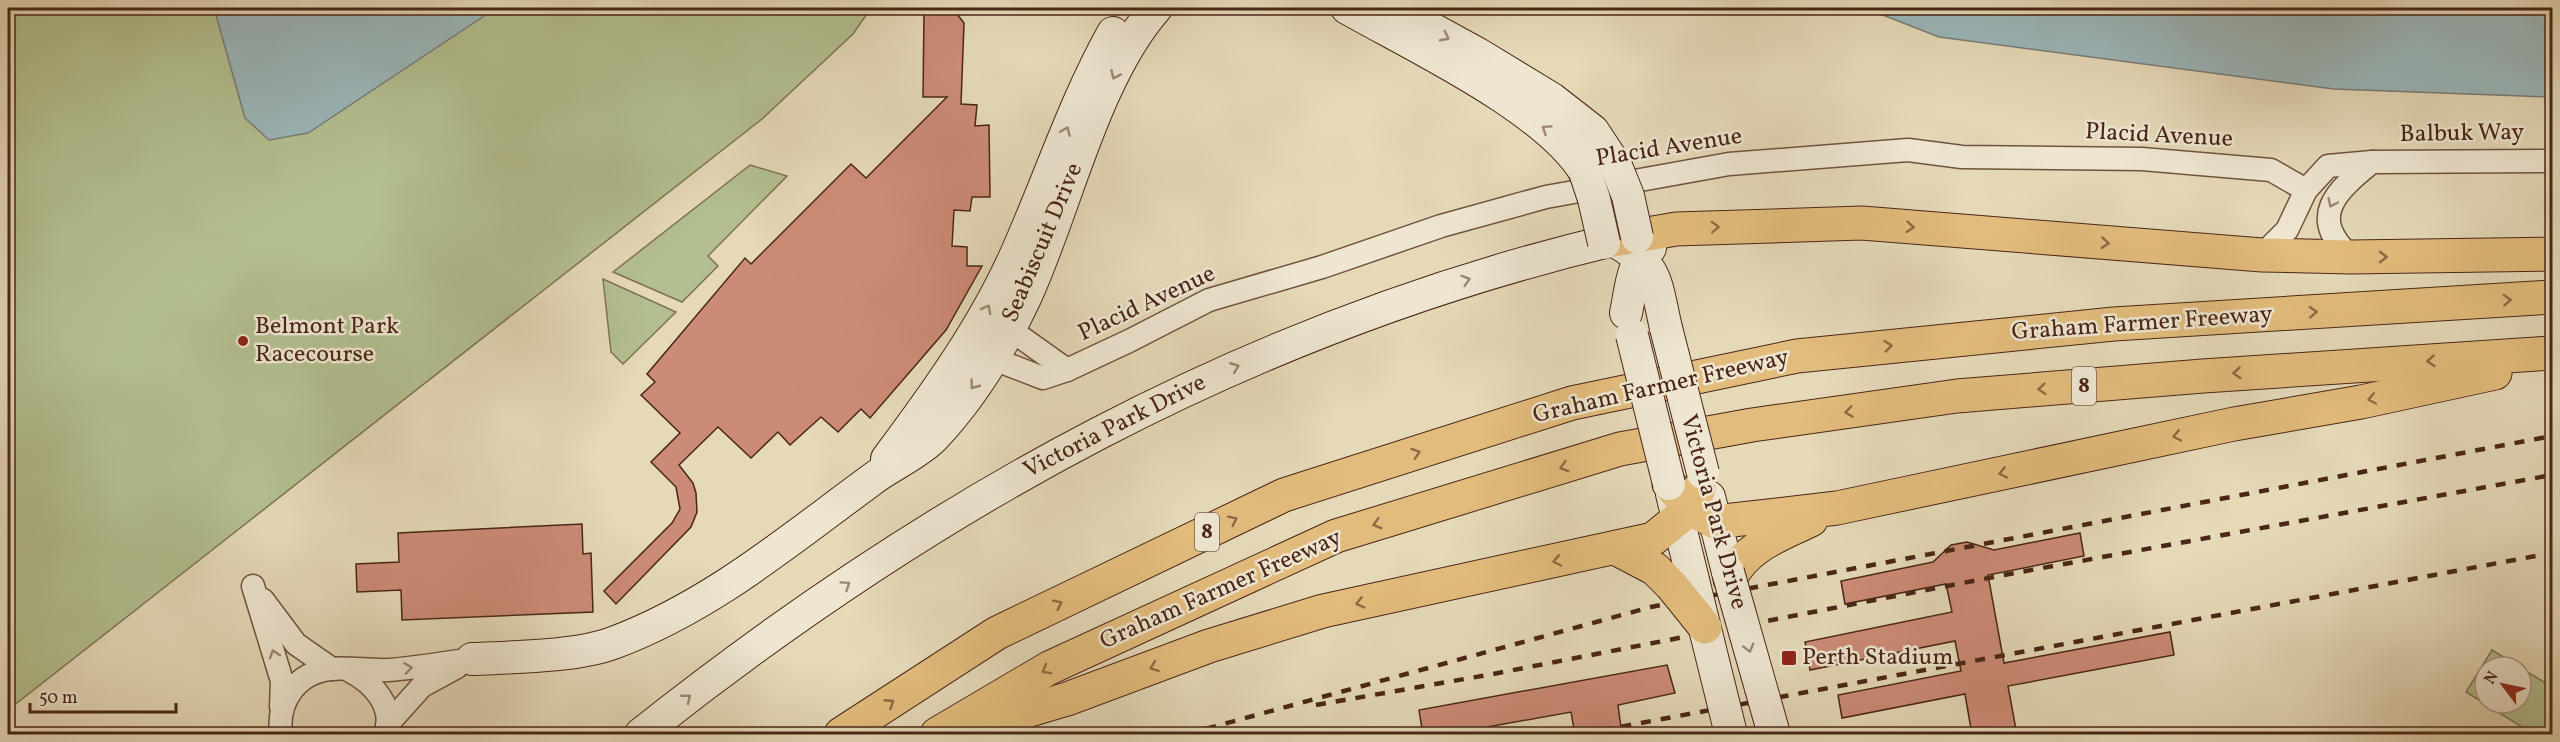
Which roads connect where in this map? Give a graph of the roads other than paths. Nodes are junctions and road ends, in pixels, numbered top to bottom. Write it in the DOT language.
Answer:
graph roads {
  1 [pos="1129,8"];
  2 [pos="1156,8"];
  3 [pos="1347,8"];
  4 [pos="1394,8"];
  5 [pos="2553,160"];
  6 [pos="2372,162"];
  7 [pos="2306,190"];
  8 [pos="1624,244"];
  9 [pos="2553,254"];
  10 [pos="2262,255"];
  11 [pos="2351,257"];
  12 [pos="2553,297"];
  13 [pos="1008,328"];
  14 [pos="2553,353"];
  15 [pos="991,358"];
  16 [pos="2553,361"];
  17 [pos="1067,370"];
  18 [pos="1704,476"];
  19 [pos="872,479"];
  20 [pos="1669,484"];
  21 [pos="1837,508"];
  22 [pos="1695,517"];
  23 [pos="1614,548"];
  24 [pos="1731,574"];
  25 [pos="1683,583"];
  26 [pos="1705,627"];
  27 [pos="472,659"];
  28 [pos="341,670"];
  29 [pos="278,724"];
  30 [pos="387,731"];
  31 [pos="641,735"];
  32 [pos="841,735"];
  33 [pos="937,735"];
  34 [pos="946,735"];
  35 [pos="1731,735"];
  36 [pos="1774,735"];
  19 -- 1 [label="street, Seabiscuit Drive, one-way"];
  2 -- 13 [label="street, Seabiscuit Drive, one-way"];
  8 -- 3 [label="street, one-way, bridge"];
  4 -- 8 [label="street, one-way, bridge"];
  5 -- 6 [label="street, Balbuk Way"];
  6 -- 7 [label="street, Balbuk Way"];
  6 -- 11 [label="street, Balbuk Way, one-way"];
  7 -- 10 [label="street, Balbuk Way"];
  7 -- 17 [label="street, Placid Avenue"];
  8 -- 10 [label="highway, one-way"];
  8 -- 18 [label="street, Victoria Park Drive, bridge"];
  8 -- 20 [label="street, Victoria Park Drive, bridge"];
  31 -- 8 [label="street, Victoria Park Drive, one-way"];
  11 -- 9 [label="highway, one-way"];
  10 -- 11 [label="highway"];
  32 -- 12 [label="highway, Graham Farmer Freeway / 8, one-way"];
  13 -- 15 [label="street, Seabiscuit Drive"];
  13 -- 17 [label="street"];
  14 -- 33 [label="highway, Graham Farmer Freeway / 8, one-way"];
  15 -- 17 [label="street, Placid Avenue"];
  15 -- 19 [label="street, Seabiscuit Drive, one-way"];
  16 -- 21 [label="highway, one-way"];
  18 -- 22 [label="highway"];
  19 -- 27 [label="street, Seabiscuit Drive"];
  20 -- 22 [label="highway"];
  21 -- 22 [label="highway"];
  21 -- 24 [label="highway"];
  22 -- 23 [label="highway"];
  22 -- 24 [label="street, Victoria Park Drive"];
  22 -- 25 [label="street, Victoria Park Drive"];
  23 -- 25 [label="highway"];
  23 -- 34 [label="highway, one-way"];
  24 -- 36 [label="street, Victoria Park Drive, one-way, bridge"];
  25 -- 26 [label="highway, bridge"];
  26 -- 35 [label="street, Victoria Park Drive, bridge"];
  28 -- 27 [label="street, one-way"];
  27 -- 30 [label="street"];
  28 -- 29 [label="street"];
  29 -- 28 [label="street, one-way"];
  28 -- 30 [label="street"];
}
